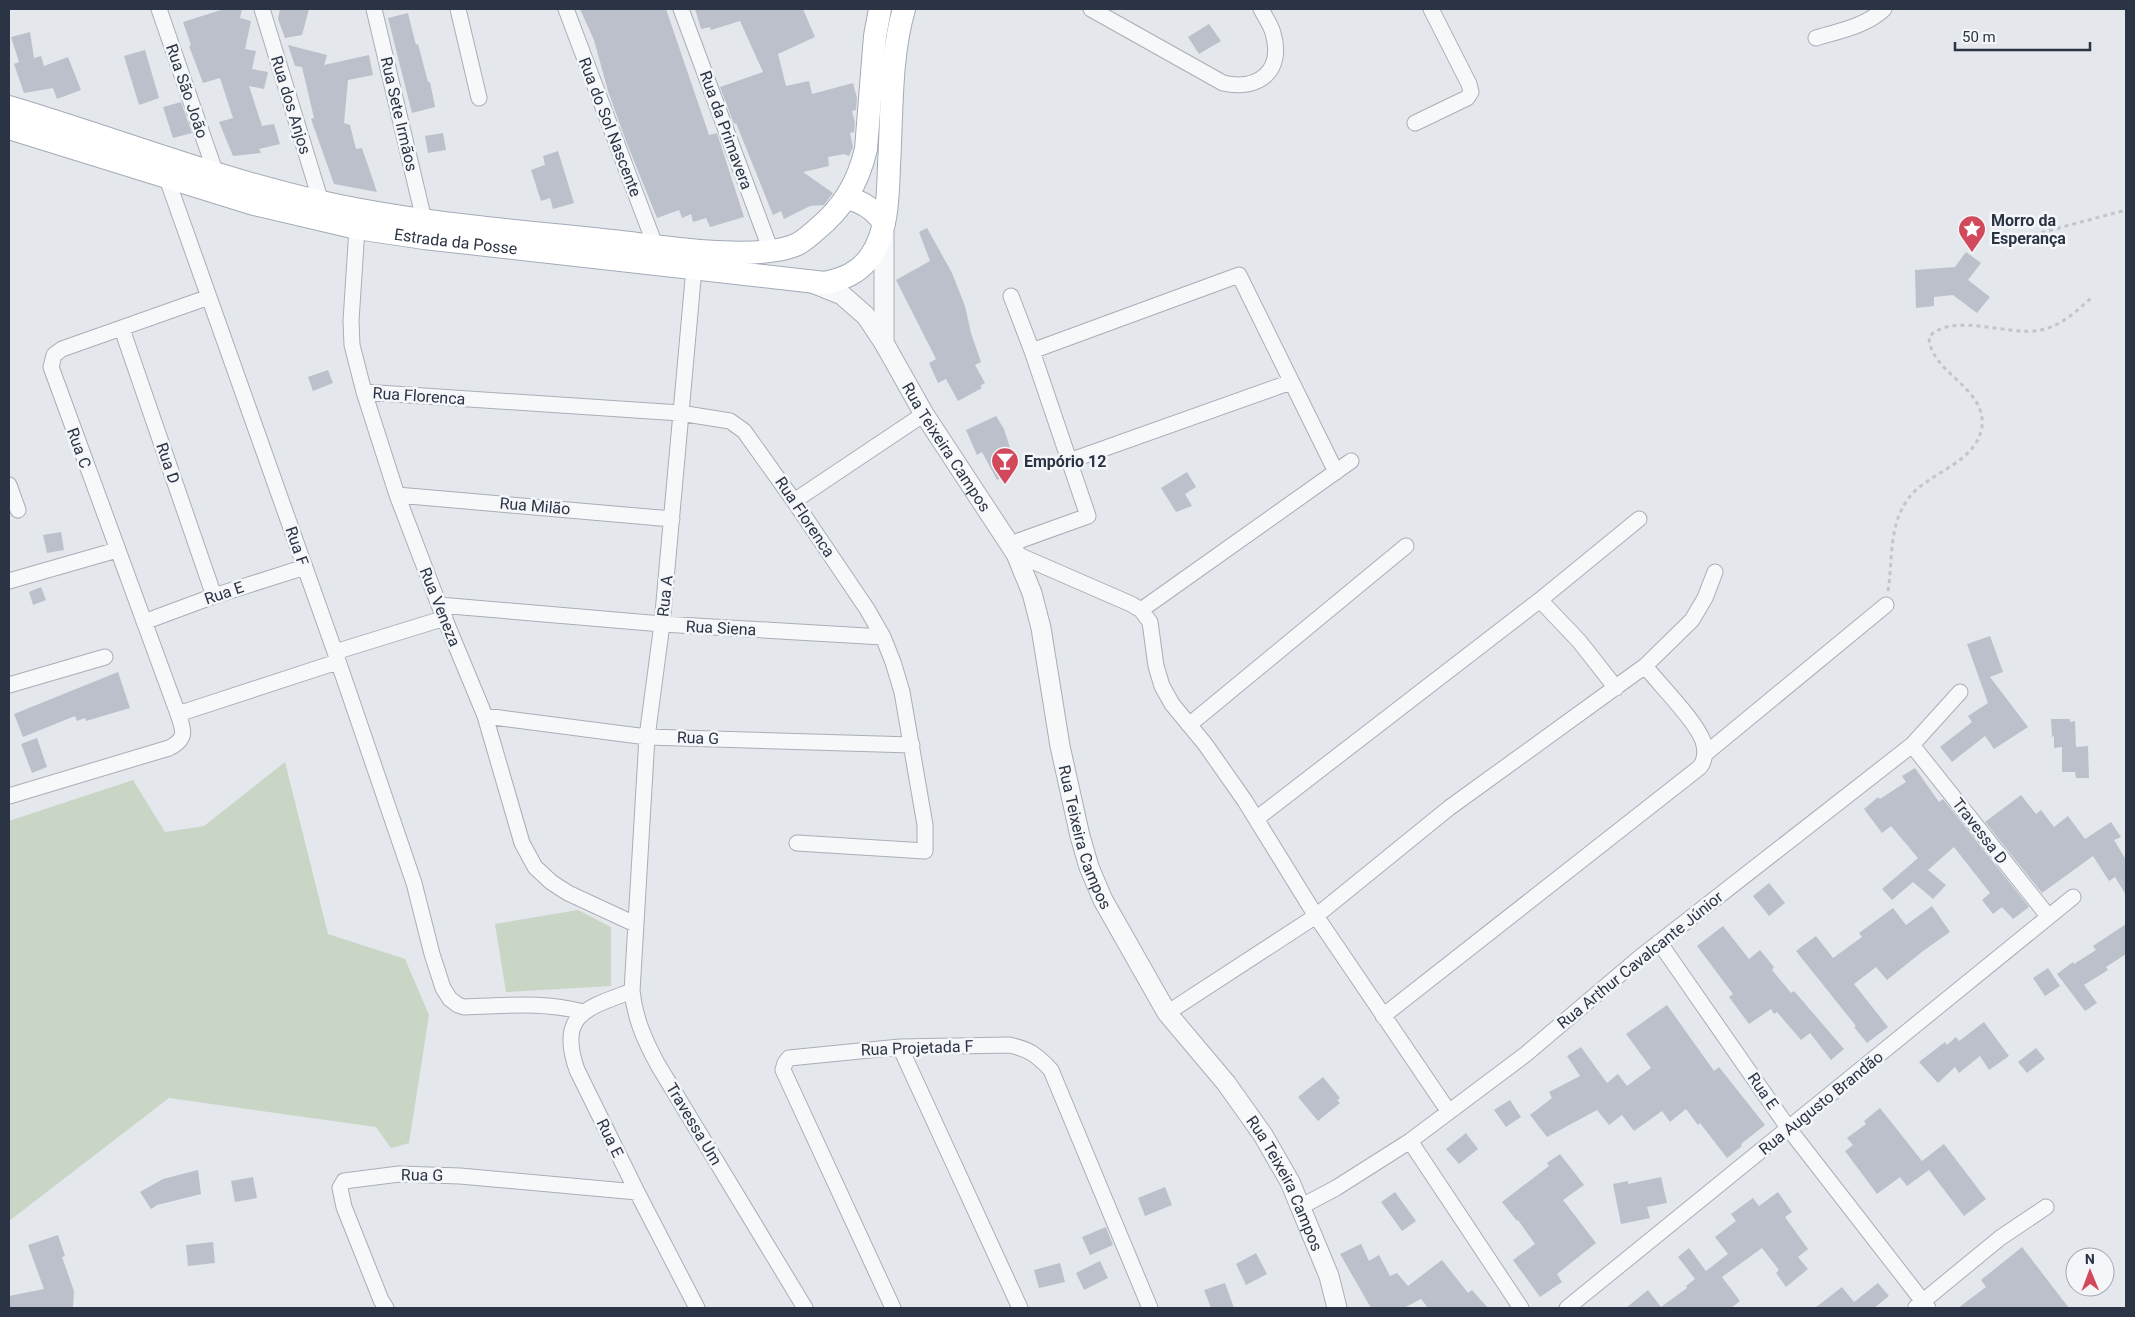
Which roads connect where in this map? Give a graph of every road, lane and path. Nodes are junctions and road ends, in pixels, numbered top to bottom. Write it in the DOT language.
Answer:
graph roads {
  1 [pos="159,9"];
  2 [pos="262,9"];
  3 [pos="374,9"];
  4 [pos="458,9"];
  5 [pos="566,9"];
  6 [pos="681,9"];
  7 [pos="880,9"];
  8 [pos="904,9"];
  9 [pos="1092,9"];
  10 [pos="1261,9"];
  11 [pos="1431,9"];
  12 [pos="1884,9"];
  13 [pos="1816,38"];
  14 [pos="479,98"];
  15 [pos="9,107"];
  16 [pos="1415,123"];
  17 [pos="9,128"];
  18 [pos="216,174"];
  19 [pos="166,176"];
  20 [pos="193,185"];
  21 [pos="847,198"];
  22 [pos="321,202"];
  23 [pos="178,209"];
  24 [pos="2126,210"];
  25 [pos="424,220"];
  26 [pos="884,223"];
  27 [pos="357,228"];
  28 [pos="802,242"];
  29 [pos="655,245"];
  30 [pos="1994,245"];
  31 [pos="771,251"];
  32 [pos="694,268"];
  33 [pos="811,282"];
  34 [pos="1011,296"];
  35 [pos="209,297"];
  36 [pos="2092,297"];
  37 [pos="122,329"];
  38 [pos="884,343"];
  39 [pos="1032,351"];
  40 [pos="1291,382"];
  41 [pos="364,392"];
  42 [pos="680,413"];
  43 [pos="924,414"];
  44 [pos="1069,461"];
  45 [pos="1351,461"];
  46 [pos="1336,472"];
  47 [pos="9,485"];
  48 [pos="397,495"];
  49 [pos="794,501"];
  50 [pos="18,510"];
  51 [pos="672,519"];
  52 [pos="1639,519"];
  53 [pos="1406,546"];
  54 [pos="1013,549"];
  55 [pos="117,550"];
  56 [pos="305,567"];
  57 [pos="1715,572"];
  58 [pos="9,581"];
  59 [pos="214,596"];
  60 [pos="1540,600"];
  61 [pos="1886,605"];
  62 [pos="1142,610"];
  63 [pos="442,611"];
  64 [pos="144,622"];
  65 [pos="662,624"];
  66 [pos="883,637"];
  67 [pos="105,657"];
  68 [pos="336,657"];
  69 [pos="1645,666"];
  70 [pos="9,685"];
  71 [pos="1616,688"];
  72 [pos="1960,692"];
  73 [pos="178,714"];
  74 [pos="485,716"];
  75 [pos="1189,725"];
  76 [pos="647,737"];
  77 [pos="912,745"];
  78 [pos="1912,745"];
  79 [pos="1705,754"];
  80 [pos="9,796"];
  81 [pos="1256,819"];
  82 [pos="797,843"];
  83 [pos="2073,897"];
  84 [pos="1316,916"];
  85 [pos="2048,916"];
  86 [pos="635,924"];
  87 [pos="1659,942"];
  88 [pos="632,991"];
  89 [pos="583,1012"];
  90 [pos="1167,1013"];
  91 [pos="1383,1016"];
  92 [pos="900,1047"];
  93 [pos="1448,1112"];
  94 [pos="1790,1129"];
  95 [pos="1410,1141"];
  96 [pos="637,1192"];
  97 [pos="1302,1206"];
  98 [pos="2046,1208"];
  99 [pos="1922,1306"];
  100 [pos="386,1308"];
  101 [pos="697,1308"];
  102 [pos="805,1308"];
  103 [pos="893,1308"];
  104 [pos="1020,1308"];
  105 [pos="1150,1308"];
  106 [pos="1337,1308"];
  107 [pos="1521,1308"];
  108 [pos="1567,1308"];
  1 -- 18 [label="street, Rua São João"];
  2 -- 22 [label="street, Rua dos Anjos"];
  3 -- 25 [label="street, Rua Sete Irmãos"];
  4 -- 14 [label="street"];
  5 -- 29 [label="street, Rua do Sol Nascente"];
  6 -- 31 [label="street, Rua da Primavera"];
  7 -- 21 [label="main road"];
  8 -- 26 [label="main road, Rua Teixeira Campos"];
  9 -- 10 [label="street"];
  11 -- 16 [label="street"];
  12 -- 13 [label="street"];
  15 -- 18 [label="main road, Estrada da Posse"];
  17 -- 19 [label="main road, Estrada da Posse"];
  18 -- 22 [label="main road, Estrada da Posse"];
  19 -- 20 [label="main road, Estrada da Posse"];
  19 -- 23 [label="street, Rua F"];
  20 -- 23 [label="street"];
  20 -- 27 [label="main road, Estrada da Posse"];
  21 -- 26 [label="main road"];
  21 -- 28 [label="main road"];
  22 -- 25 [label="main road, Estrada da Posse"];
  23 -- 35 [label="street, Rua F"];
  24 -- 30 [label="path"];
  25 -- 29 [label="main road, Estrada da Posse"];
  26 -- 33 [label="main road, Estrada da Posse"];
  26 -- 38 [label="street, Rua Teixeira Campos"];
  27 -- 32 [label="main road, Estrada da Posse"];
  27 -- 41 [label="street, Rua Veneza"];
  28 -- 31 [label="main road, Estrada da Posse"];
  28 -- 33 [label="main road"];
  29 -- 31 [label="main road, Estrada da Posse"];
  32 -- 33 [label="main road, Estrada da Posse"];
  32 -- 42 [label="street, Rua A"];
  33 -- 38 [label="street, Rua Teixeira Campos"];
  34 -- 39 [label="street"];
  35 -- 37 [label="street"];
  35 -- 56 [label="street, Rua F"];
  36 -- 61 [label="path"];
  37 -- 55 [label="street, Rua C"];
  37 -- 59 [label="street, Rua D"];
  38 -- 43 [label="street, Rua Teixeira Campos"];
  39 -- 40 [label="street"];
  39 -- 44 [label="street"];
  40 -- 44 [label="street"];
  40 -- 46 [label="street"];
  41 -- 42 [label="street, Rua Florenca"];
  41 -- 48 [label="street, Rua Veneza"];
  42 -- 49 [label="street, Rua Florenca"];
  42 -- 51 [label="street, Rua A"];
  43 -- 49 [label="street"];
  43 -- 54 [label="street, Rua Teixeira Campos"];
  44 -- 54 [label="street"];
  45 -- 46 [label="street"];
  46 -- 62 [label="street"];
  47 -- 50 [label="street"];
  48 -- 51 [label="street, Rua Milão"];
  48 -- 63 [label="street, Rua Veneza"];
  49 -- 66 [label="street, Rua Florenca"];
  51 -- 65 [label="street, Rua A"];
  52 -- 60 [label="street"];
  53 -- 75 [label="street"];
  54 -- 62 [label="street"];
  54 -- 90 [label="street, Rua Teixeira Campos"];
  55 -- 58 [label="street"];
  55 -- 64 [label="street"];
  56 -- 59 [label="street, Rua E"];
  56 -- 68 [label="street, Rua F"];
  57 -- 69 [label="street"];
  59 -- 64 [label="street, Rua E"];
  60 -- 71 [label="street"];
  60 -- 81 [label="street"];
  61 -- 79 [label="street"];
  62 -- 75 [label="street"];
  63 -- 65 [label="street, Rua Siena"];
  63 -- 68 [label="street"];
  63 -- 74 [label="street, Rua Veneza"];
  64 -- 73 [label="street"];
  65 -- 66 [label="street, Rua Siena"];
  65 -- 76 [label="street, Rua A"];
  66 -- 77 [label="street, Rua Florenca"];
  67 -- 70 [label="street"];
  68 -- 73 [label="street"];
  68 -- 89 [label="street, Rua F"];
  69 -- 71 [label="street"];
  69 -- 79 [label="street"];
  71 -- 84 [label="street"];
  72 -- 78 [label="street, Rua Arthur Cavalcante Júnior"];
  73 -- 80 [label="street"];
  74 -- 76 [label="street, Rua G"];
  74 -- 86 [label="street, Rua Veneza"];
  75 -- 81 [label="street"];
  76 -- 77 [label="street, Rua G"];
  76 -- 86 [label="street, Rua A"];
  77 -- 82 [label="street, Rua Florenca"];
  78 -- 85 [label="street, Travessa D"];
  78 -- 87 [label="street, Rua Arthur Cavalcante Júnior"];
  79 -- 91 [label="street"];
  81 -- 84 [label="street"];
  83 -- 85 [label="street, Rua Augusto Brandão"];
  84 -- 90 [label="street"];
  84 -- 91 [label="street"];
  85 -- 94 [label="street, Rua Augusto Brandão"];
  86 -- 88 [label="street, Travessa Um"];
  87 -- 93 [label="street, Rua Arthur Cavalcante Júnior"];
  87 -- 94 [label="street, Rua E"];
  88 -- 89 [label="street"];
  88 -- 102 [label="street, Travessa Um"];
  89 -- 96 [label="street, Rua E"];
  90 -- 97 [label="street, Rua Teixeira Campos"];
  91 -- 93 [label="street"];
  92 -- 103 [label="street, Rua Projetada F"];
  92 -- 104 [label="street"];
  92 -- 105 [label="street, Rua Projetada F"];
  93 -- 95 [label="street, Rua Arthur Cavalcante Júnior"];
  94 -- 99 [label="street, Rua E"];
  94 -- 108 [label="street, Rua Augusto Brandão"];
  95 -- 97 [label="street, Rua Arthur Cavalcante Júnior"];
  95 -- 107 [label="street"];
  96 -- 100 [label="street, Rua G"];
  96 -- 101 [label="street, Rua E"];
  97 -- 106 [label="street, Rua Teixeira Campos"];
  98 -- 99 [label="street"];
}
